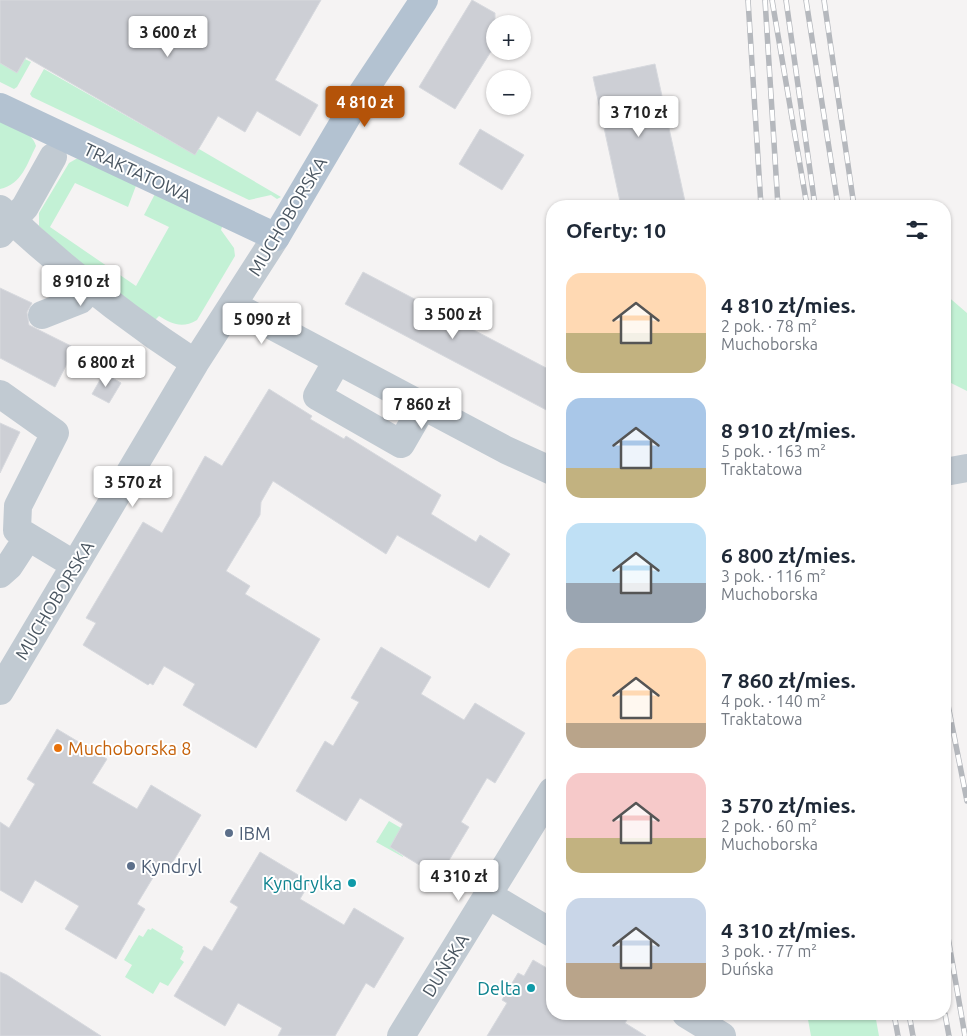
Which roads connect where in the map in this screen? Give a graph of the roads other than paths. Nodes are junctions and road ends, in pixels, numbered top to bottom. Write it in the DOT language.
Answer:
graph roads {
  1 [pos="424,0"];
  2 [pos="0,107"];
  3 [pos="53,157"];
  4 [pos="4,222"];
  5 [pos="276,238"];
  6 [pos="91,288"];
  7 [pos="233,305"];
  8 [pos="42,315"];
  9 [pos="337,361"];
  10 [pos="195,363"];
  11 [pos="0,394"];
  12 [pos="423,406"];
  13 [pos="546,468"];
  14 [pos="967,468"];
  15 [pos="951,471"];
  16 [pos="28,537"];
  17 [pos="75,565"];
  18 [pos="0,574"];
  19 [pos="0,691"];
  20 [pos="546,801"];
  21 [pos="488,895"];
  22 [pos="546,929"];
  23 [pos="696,1020"];
  24 [pos="401,1036"];
  25 [pos="722,1036"];
  1 -- 5 [label="main road, MUCHOBORSKA"];
  2 -- 5 [label="main road, TRAKTATOWA"];
  3 -- 4 [label="street"];
  4 -- 6 [label="street"];
  5 -- 7 [label="street, MUCHOBORSKA"];
  6 -- 8 [label="street"];
  6 -- 10 [label="street"];
  7 -- 9 [label="street"];
  7 -- 10 [label="street, MUCHOBORSKA"];
  9 -- 12 [label="street"];
  9 -- 12 [label="street"];
  10 -- 17 [label="street, MUCHOBORSKA"];
  11 -- 16 [label="street"];
  12 -- 13 [label="street"];
  14 -- 15 [label="street"];
  16 -- 17 [label="street"];
  16 -- 18 [label="street"];
  17 -- 19 [label="street, MUCHOBORSKA"];
  20 -- 21 [label="street, DUŃSKA"];
  21 -- 22 [label="street"];
  21 -- 24 [label="street, DUŃSKA"];
  23 -- 25 [label="street"];
}
